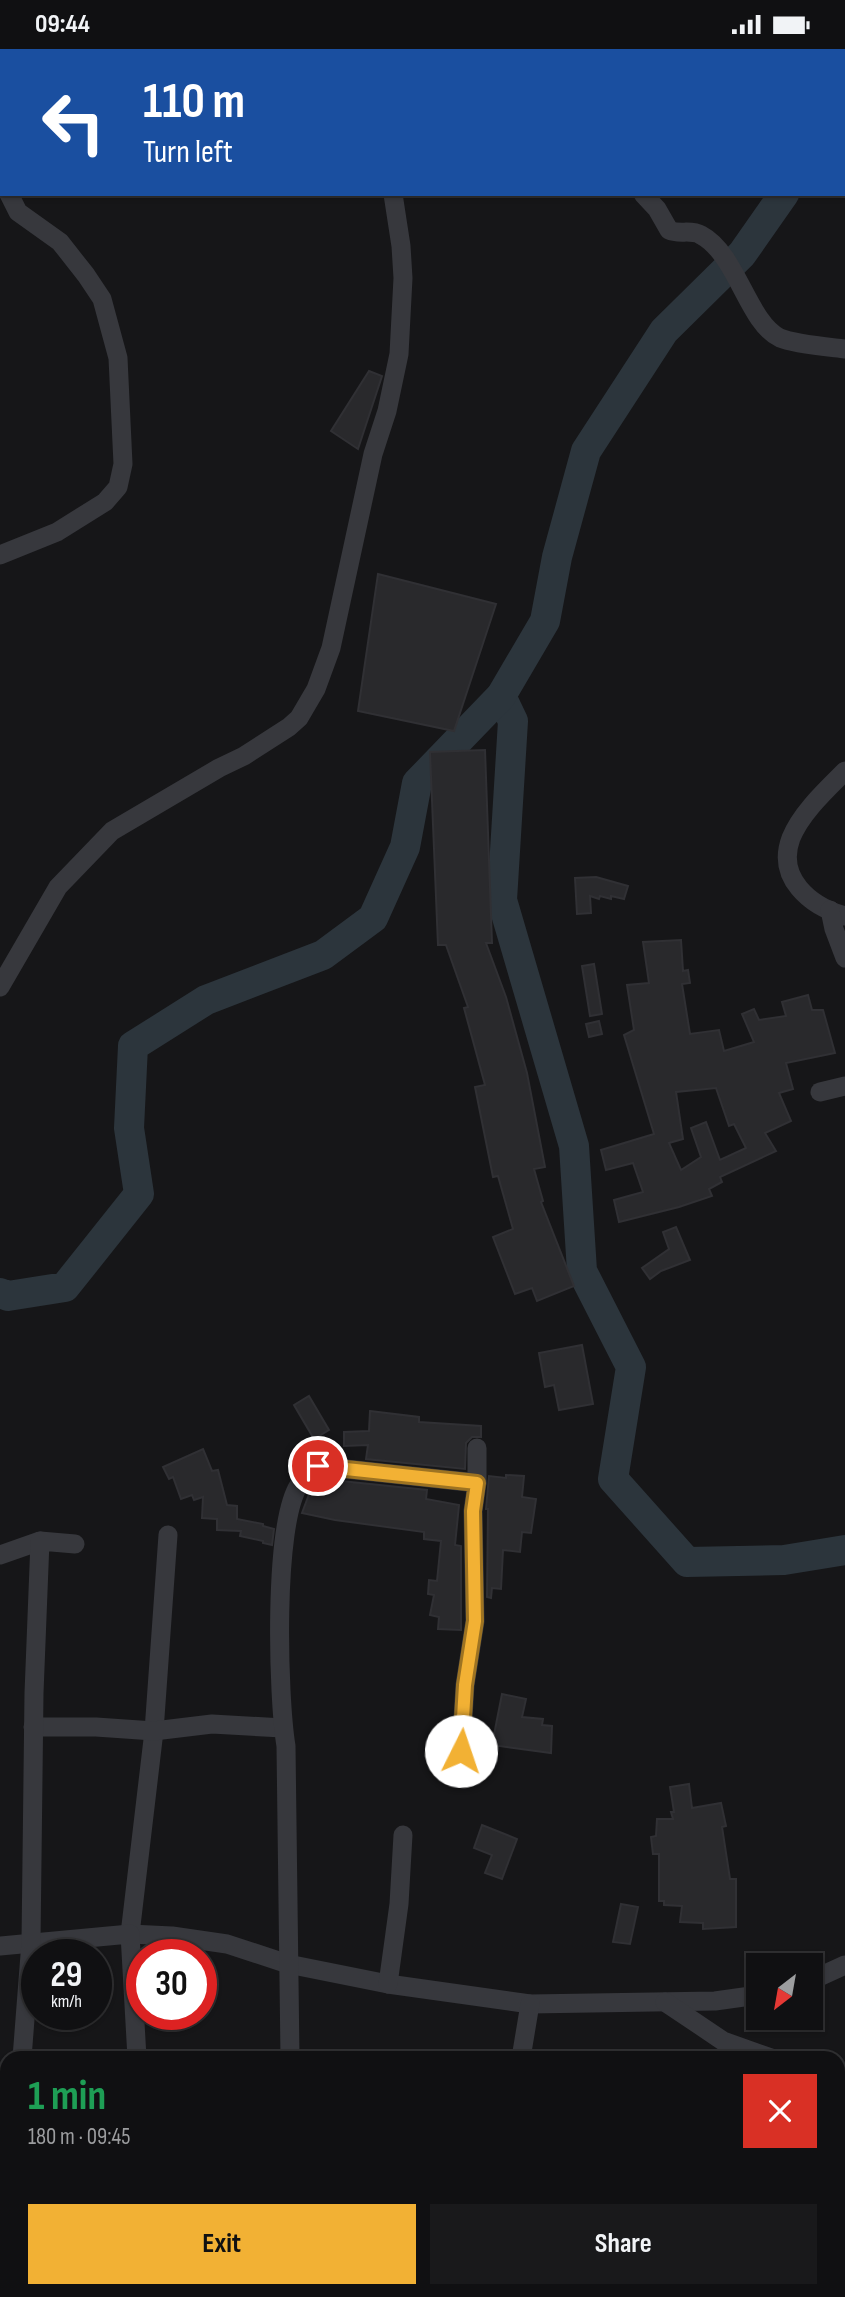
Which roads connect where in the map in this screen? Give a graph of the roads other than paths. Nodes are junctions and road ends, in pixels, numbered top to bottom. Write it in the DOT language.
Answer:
graph roads {
  1 [pos="10,196"];
  2 [pos="393,196"];
  3 [pos="645,196"];
  4 [pos="845,349"];
  5 [pos="0,555"];
  6 [pos="845,771"];
  7 [pos="837,913"];
  8 [pos="845,958"];
  9 [pos="0,987"];
  10 [pos="845,1086"];
  11 [pos="820,1092"];
  12 [pos="477,1448"];
  13 [pos="477,1483"];
  14 [pos="169,1535"];
  15 [pos="40,1541"];
  16 [pos="75,1544"];
  17 [pos="0,1555"];
  18 [pos="33,1727"];
  19 [pos="283,1728"];
  20 [pos="154,1731"];
  21 [pos="461,1751"];
  22 [pos="403,1835"];
  23 [pos="130,1934"];
  24 [pos="31,1939"];
  25 [pos="68,1939"];
  26 [pos="21,1943"];
  27 [pos="0,1946"];
  28 [pos="288,1963"];
  29 [pos="845,1965"];
  30 [pos="823,1975"];
  31 [pos="388,1984"];
  32 [pos="746,1997"];
  33 [pos="665,2002"];
  34 [pos="530,2004"];
  35 [pos="24,2030"];
  36 [pos="23,2051"];
  37 [pos="137,2051"];
  38 [pos="290,2051"];
  39 [pos="522,2051"];
  40 [pos="751,2051"];
  1 -- 5 [label="street"];
  2 -- 9 [label="street"];
  3 -- 4 [label="street"];
  6 -- 7 [label="street"];
  7 -- 8 [label="street"];
  10 -- 11 [label="street"];
  12 -- 13 [label="street"];
  13 -- 19 [label="street"];
  13 -- 21 [label="street"];
  14 -- 20 [label="street"];
  15 -- 16 [label="street"];
  15 -- 17 [label="street"];
  15 -- 18 [label="street"];
  18 -- 20 [label="street"];
  18 -- 24 [label="street"];
  19 -- 20 [label="street"];
  19 -- 28 [label="street"];
  20 -- 23 [label="street"];
  22 -- 31 [label="street"];
  23 -- 25 [label="street"];
  23 -- 28 [label="street"];
  23 -- 37 [label="street"];
  26 -- 27 [label="street"];
  28 -- 31 [label="street"];
  28 -- 38 [label="street"];
  29 -- 30 [label="street"];
  31 -- 34 [label="street"];
  32 -- 33 [label="street"];
  33 -- 34 [label="street"];
  33 -- 40 [label="street"];
  34 -- 39 [label="street"];
  35 -- 36 [label="street"];
}
